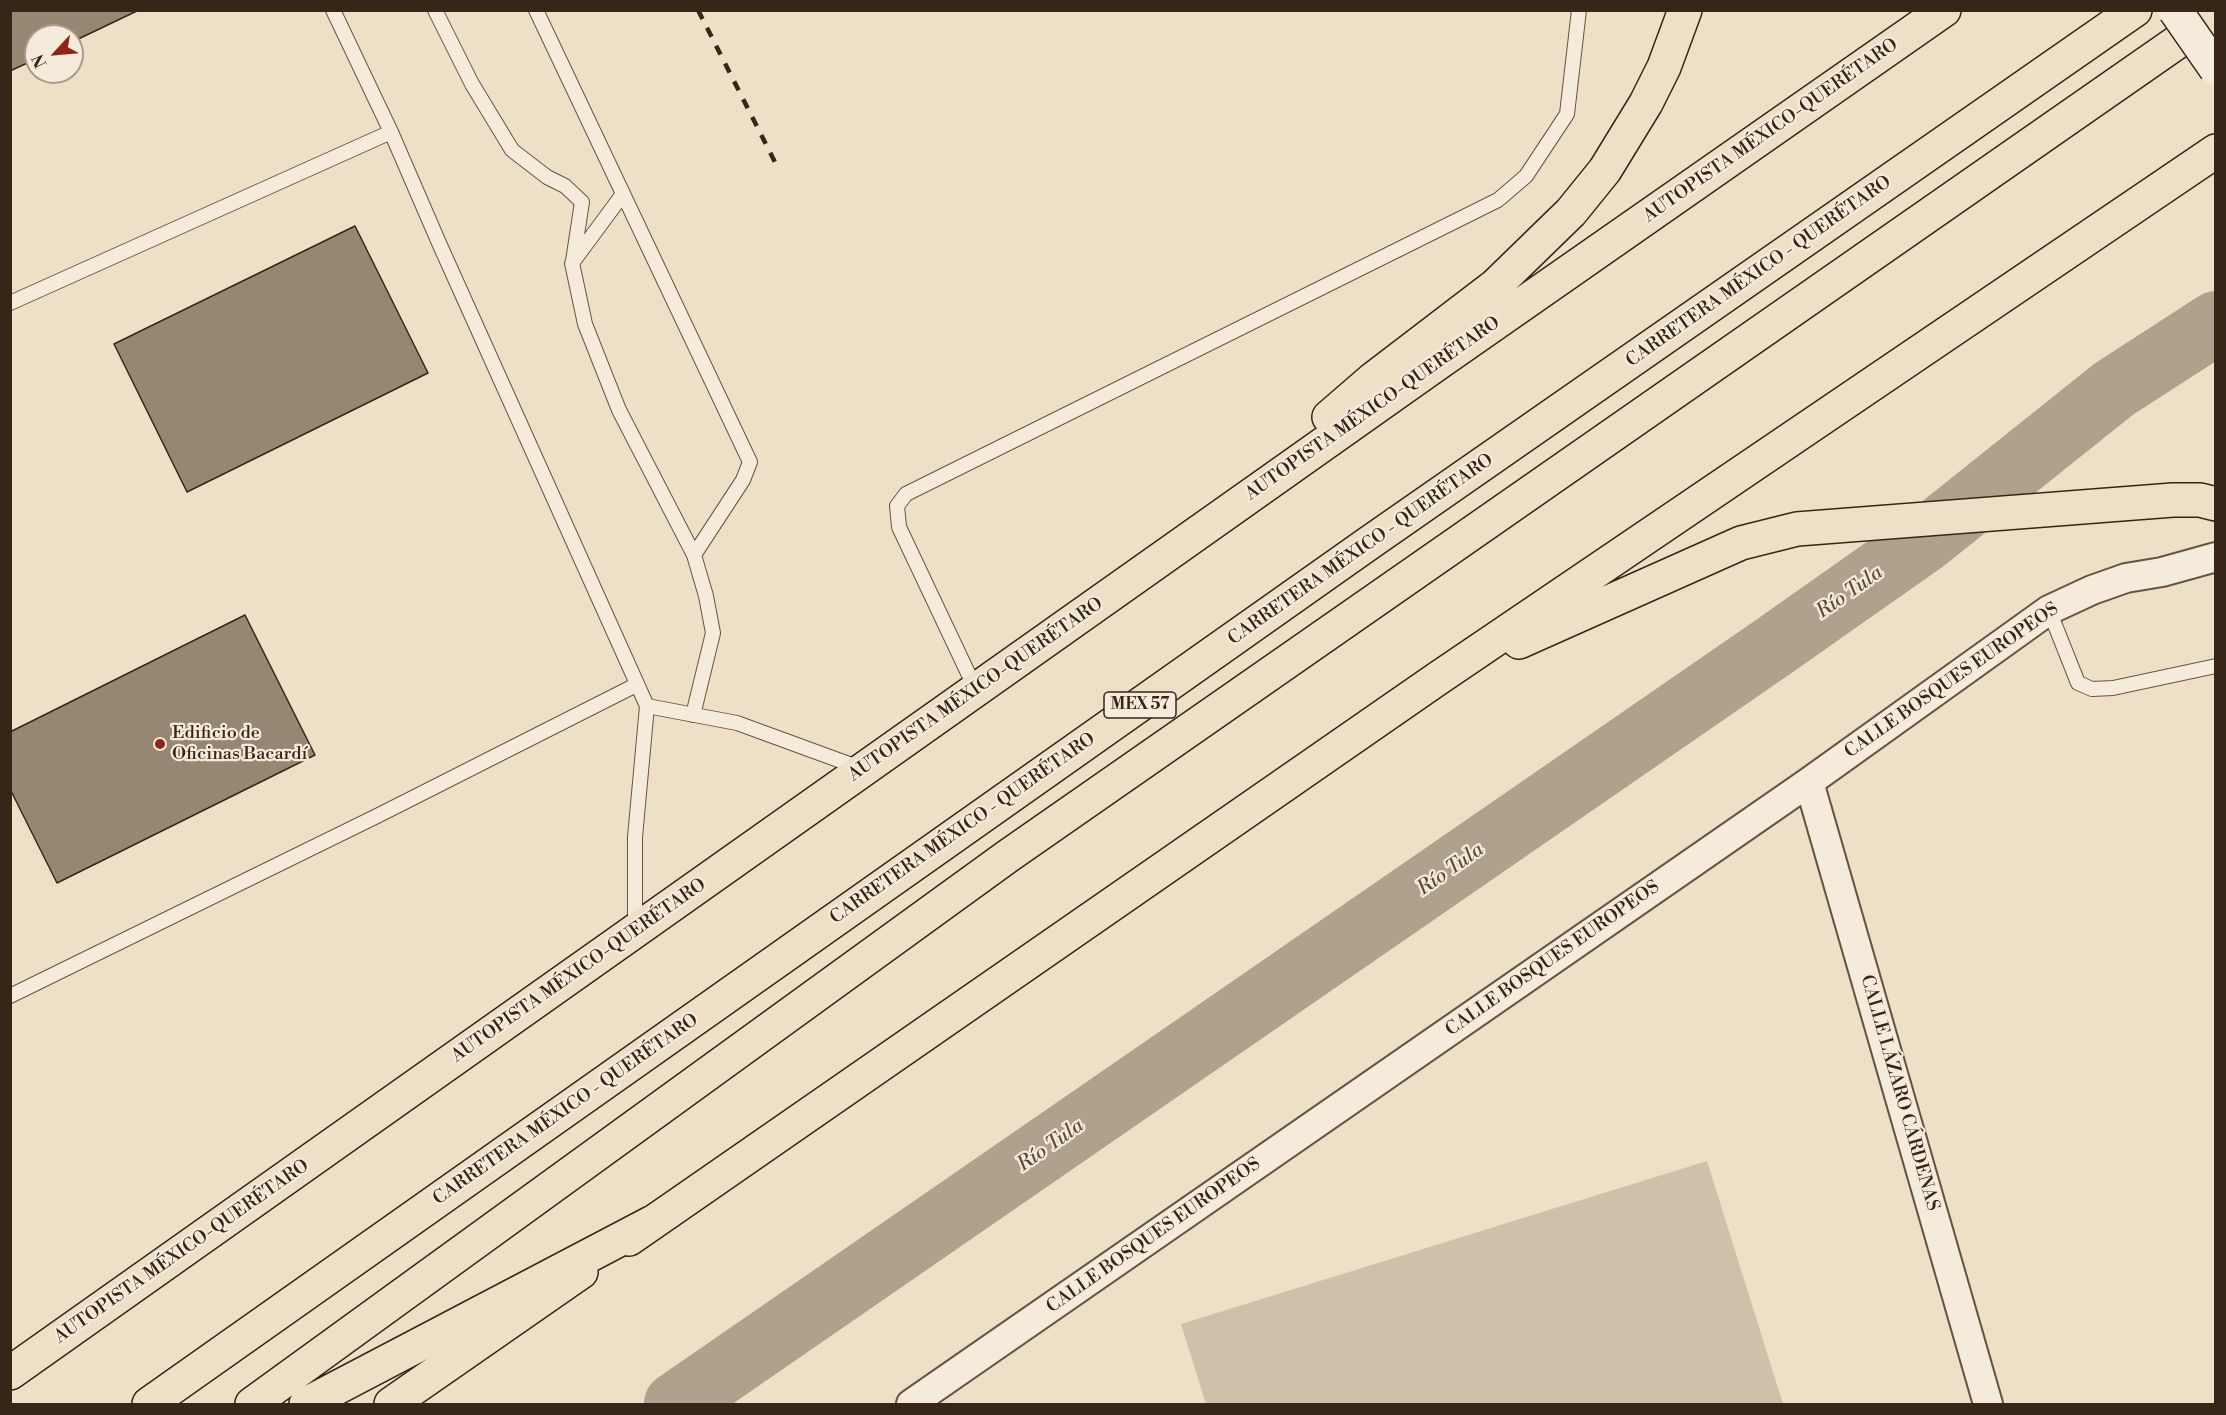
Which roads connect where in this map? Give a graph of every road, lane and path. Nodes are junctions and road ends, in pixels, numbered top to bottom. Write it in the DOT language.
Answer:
graph roads {
  1 [pos="333,10"];
  2 [pos="435,10"];
  3 [pos="536,10"];
  4 [pos="1579,10"];
  5 [pos="1685,10"];
  6 [pos="1944,10"];
  7 [pos="2135,10"];
  8 [pos="2175,10"];
  9 [pos="2216,15"];
  10 [pos="2216,69"];
  11 [pos="391,132"];
  12 [pos="2216,151"];
  13 [pos="623,194"];
  14 [pos="572,263"];
  15 [pos="10,303"];
  16 [pos="1259,490"];
  17 [pos="2216,504"];
  18 [pos="694,555"];
  19 [pos="2216,557"];
  20 [pos="2049,610"];
  21 [pos="2216,666"];
  22 [pos="1437,679"];
  23 [pos="636,685"];
  24 [pos="976,690"];
  25 [pos="647,706"];
  26 [pos="693,715"];
  27 [pos="864,769"];
  28 [pos="1809,782"];
  29 [pos="634,932"];
  30 [pos="10,996"];
  31 [pos="651,1223"];
  32 [pos="10,1373"];
  33 [pos="149,1404"];
  34 [pos="252,1404"];
  35 [pos="306,1404"];
  36 [pos="391,1404"];
  37 [pos="911,1404"];
  38 [pos="1988,1404"];
  1 -- 11 [label="lane"];
  2 -- 14 [label="lane"];
  3 -- 13 [label="lane"];
  4 -- 24 [label="lane"];
  5 -- 16 [label="main road"];
  6 -- 16 [label="main road, AUTOPISTA MÉXICO-QUERÉTARO"];
  7 -- 33 [label="main road, CARRETERA MÉXICO - QUERÉTARO / MEX 57"];
  8 -- 10 [label="main road, bridge"];
  9 -- 34 [label="main road, MEX 57"];
  11 -- 15 [label="lane"];
  11 -- 23 [label="lane"];
  12 -- 22 [label="main road"];
  13 -- 14 [label="lane"];
  13 -- 18 [label="lane"];
  14 -- 18 [label="lane"];
  16 -- 24 [label="main road, AUTOPISTA MÉXICO-QUERÉTARO"];
  17 -- 22 [label="main road"];
  18 -- 26 [label="lane"];
  19 -- 20 [label="street, CALLE BOSQUES EUROPEOS"];
  20 -- 21 [label="lane"];
  20 -- 28 [label="street, CALLE BOSQUES EUROPEOS"];
  22 -- 31 [label="main road"];
  23 -- 25 [label="lane"];
  23 -- 30 [label="lane"];
  24 -- 27 [label="main road, AUTOPISTA MÉXICO-QUERÉTARO"];
  25 -- 26 [label="lane"];
  25 -- 29 [label="lane"];
  26 -- 27 [label="lane"];
  27 -- 29 [label="main road, AUTOPISTA MÉXICO-QUERÉTARO"];
  28 -- 37 [label="street, CALLE BOSQUES EUROPEOS"];
  28 -- 38 [label="street, CALLE LÁZARO CÁRDENAS"];
  29 -- 32 [label="main road, AUTOPISTA MÉXICO-QUERÉTARO"];
  31 -- 35 [label="main road"];
  31 -- 36 [label="main road"];
}
